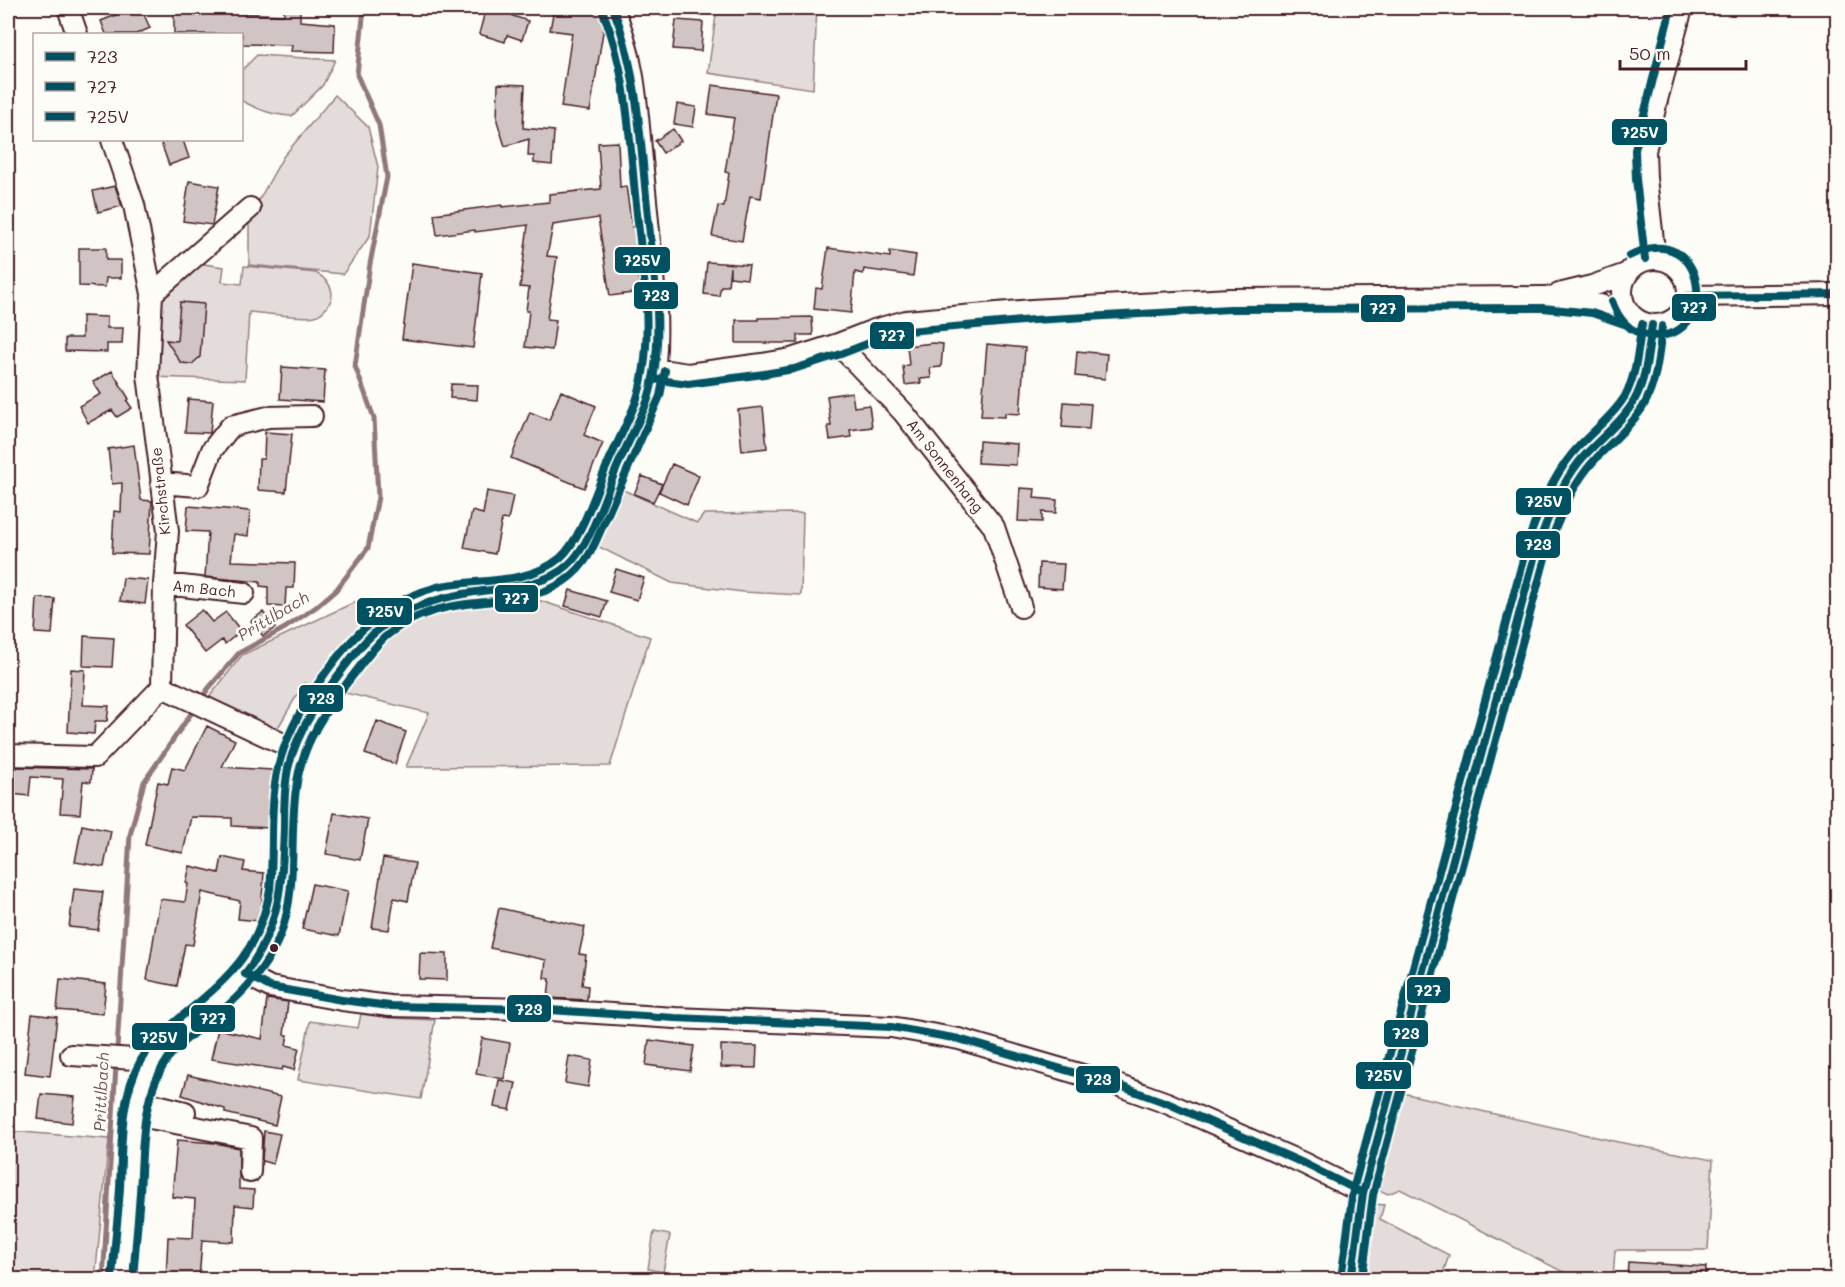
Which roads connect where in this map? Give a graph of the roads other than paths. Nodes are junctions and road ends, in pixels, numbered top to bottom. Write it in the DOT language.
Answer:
graph roads {
  1 [pos="68,8"];
  2 [pos="613,8"];
  3 [pos="1682,8"];
  4 [pos="77,33"];
  5 [pos="112,141"];
  6 [pos="250,208"];
  7 [pos="1655,258"];
  8 [pos="1626,274"];
  9 [pos="152,294"];
  10 [pos="1838,294"];
  11 [pos="1688,296"];
  12 [pos="1544,297"];
  13 [pos="1630,315"];
  14 [pos="1652,325"];
  15 [pos="838,344"];
  16 [pos="655,369"];
  17 [pos="312,416"];
  18 [pos="161,483"];
  19 [pos="164,584"];
  20 [pos="244,593"];
  21 [pos="1021,607"];
  22 [pos="162,687"];
  23 [pos="294,749"];
  24 [pos="8,755"];
  25 [pos="245,974"];
  26 [pos="71,1055"];
  27 [pos="151,1065"];
  28 [pos="136,1107"];
  29 [pos="223,1122"];
  30 [pos="250,1172"];
  31 [pos="1363,1193"];
  32 [pos="122,1280"];
  33 [pos="1351,1280"];
  1 -- 4 [label="street"];
  2 -- 16 [label="street"];
  3 -- 7 [label="street"];
  5 -- 9 [label="street, Kirchstraße"];
  6 -- 9 [label="street"];
  7 -- 8 [label="street"];
  7 -- 11 [label="street"];
  8 -- 12 [label="street"];
  8 -- 13 [label="street"];
  9 -- 18 [label="street, Kirchstraße"];
  10 -- 11 [label="street"];
  11 -- 14 [label="street"];
  12 -- 13 [label="street"];
  12 -- 15 [label="street"];
  13 -- 14 [label="street"];
  14 -- 31 [label="street"];
  15 -- 16 [label="street"];
  15 -- 21 [label="street, Am Sonnenhang"];
  16 -- 23 [label="street"];
  17 -- 18 [label="street"];
  18 -- 19 [label="street, Kirchstraße"];
  19 -- 20 [label="street, Am Bach"];
  19 -- 22 [label="street, Kirchstraße"];
  22 -- 23 [label="street"];
  22 -- 24 [label="street"];
  23 -- 25 [label="street"];
  25 -- 27 [label="street"];
  25 -- 31 [label="street"];
  26 -- 27 [label="street"];
  27 -- 28 [label="street"];
  28 -- 29 [label="street"];
  28 -- 30 [label="street"];
  28 -- 32 [label="street"];
  31 -- 33 [label="street"];
}
